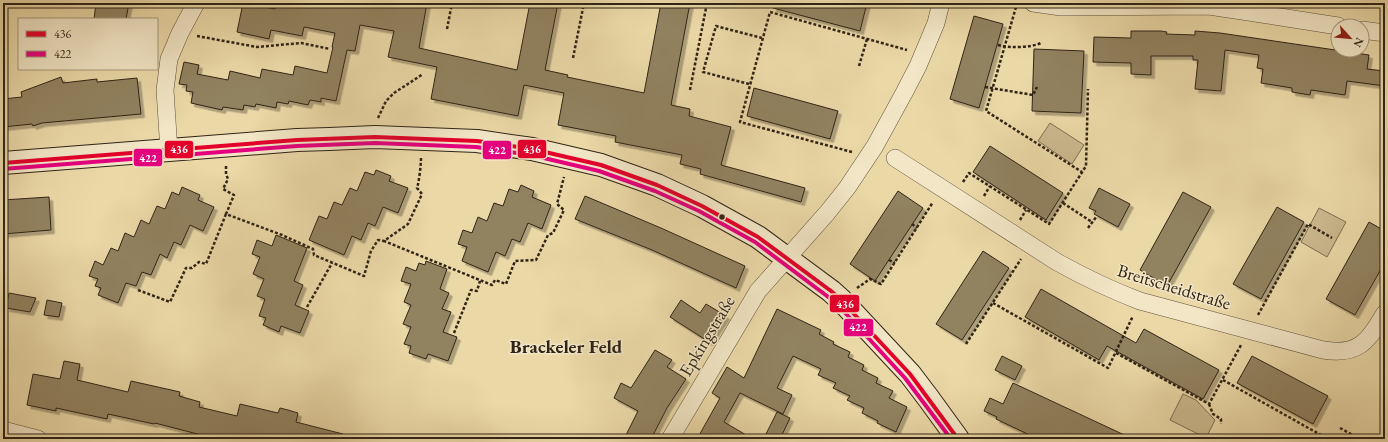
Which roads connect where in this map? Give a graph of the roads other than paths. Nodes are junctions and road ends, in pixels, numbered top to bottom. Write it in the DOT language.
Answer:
graph roads {
  1 [pos="196,3"];
  2 [pos="941,3"];
  3 [pos="1033,3"];
  4 [pos="1209,5"];
  5 [pos="1330,25"];
  6 [pos="1370,31"];
  7 [pos="1385,33"];
  8 [pos="169,151"];
  9 [pos="895,158"];
  10 [pos="3,163"];
  11 [pos="787,258"];
  12 [pos="1385,313"];
  13 [pos="3,430"];
  14 [pos="38,439"];
  15 [pos="670,439"];
  16 [pos="958,439"];
  1 -- 8 [label="street"];
  2 -- 11 [label="street, Epkingstraße"];
  3 -- 4 [label="street"];
  4 -- 5 [label="street"];
  6 -- 7 [label="street"];
  8 -- 10 [label="street"];
  8 -- 11 [label="street"];
  9 -- 12 [label="street, Breitscheidstraße"];
  11 -- 15 [label="street, Epkingstraße"];
  11 -- 16 [label="street"];
  13 -- 14 [label="street"];
}
